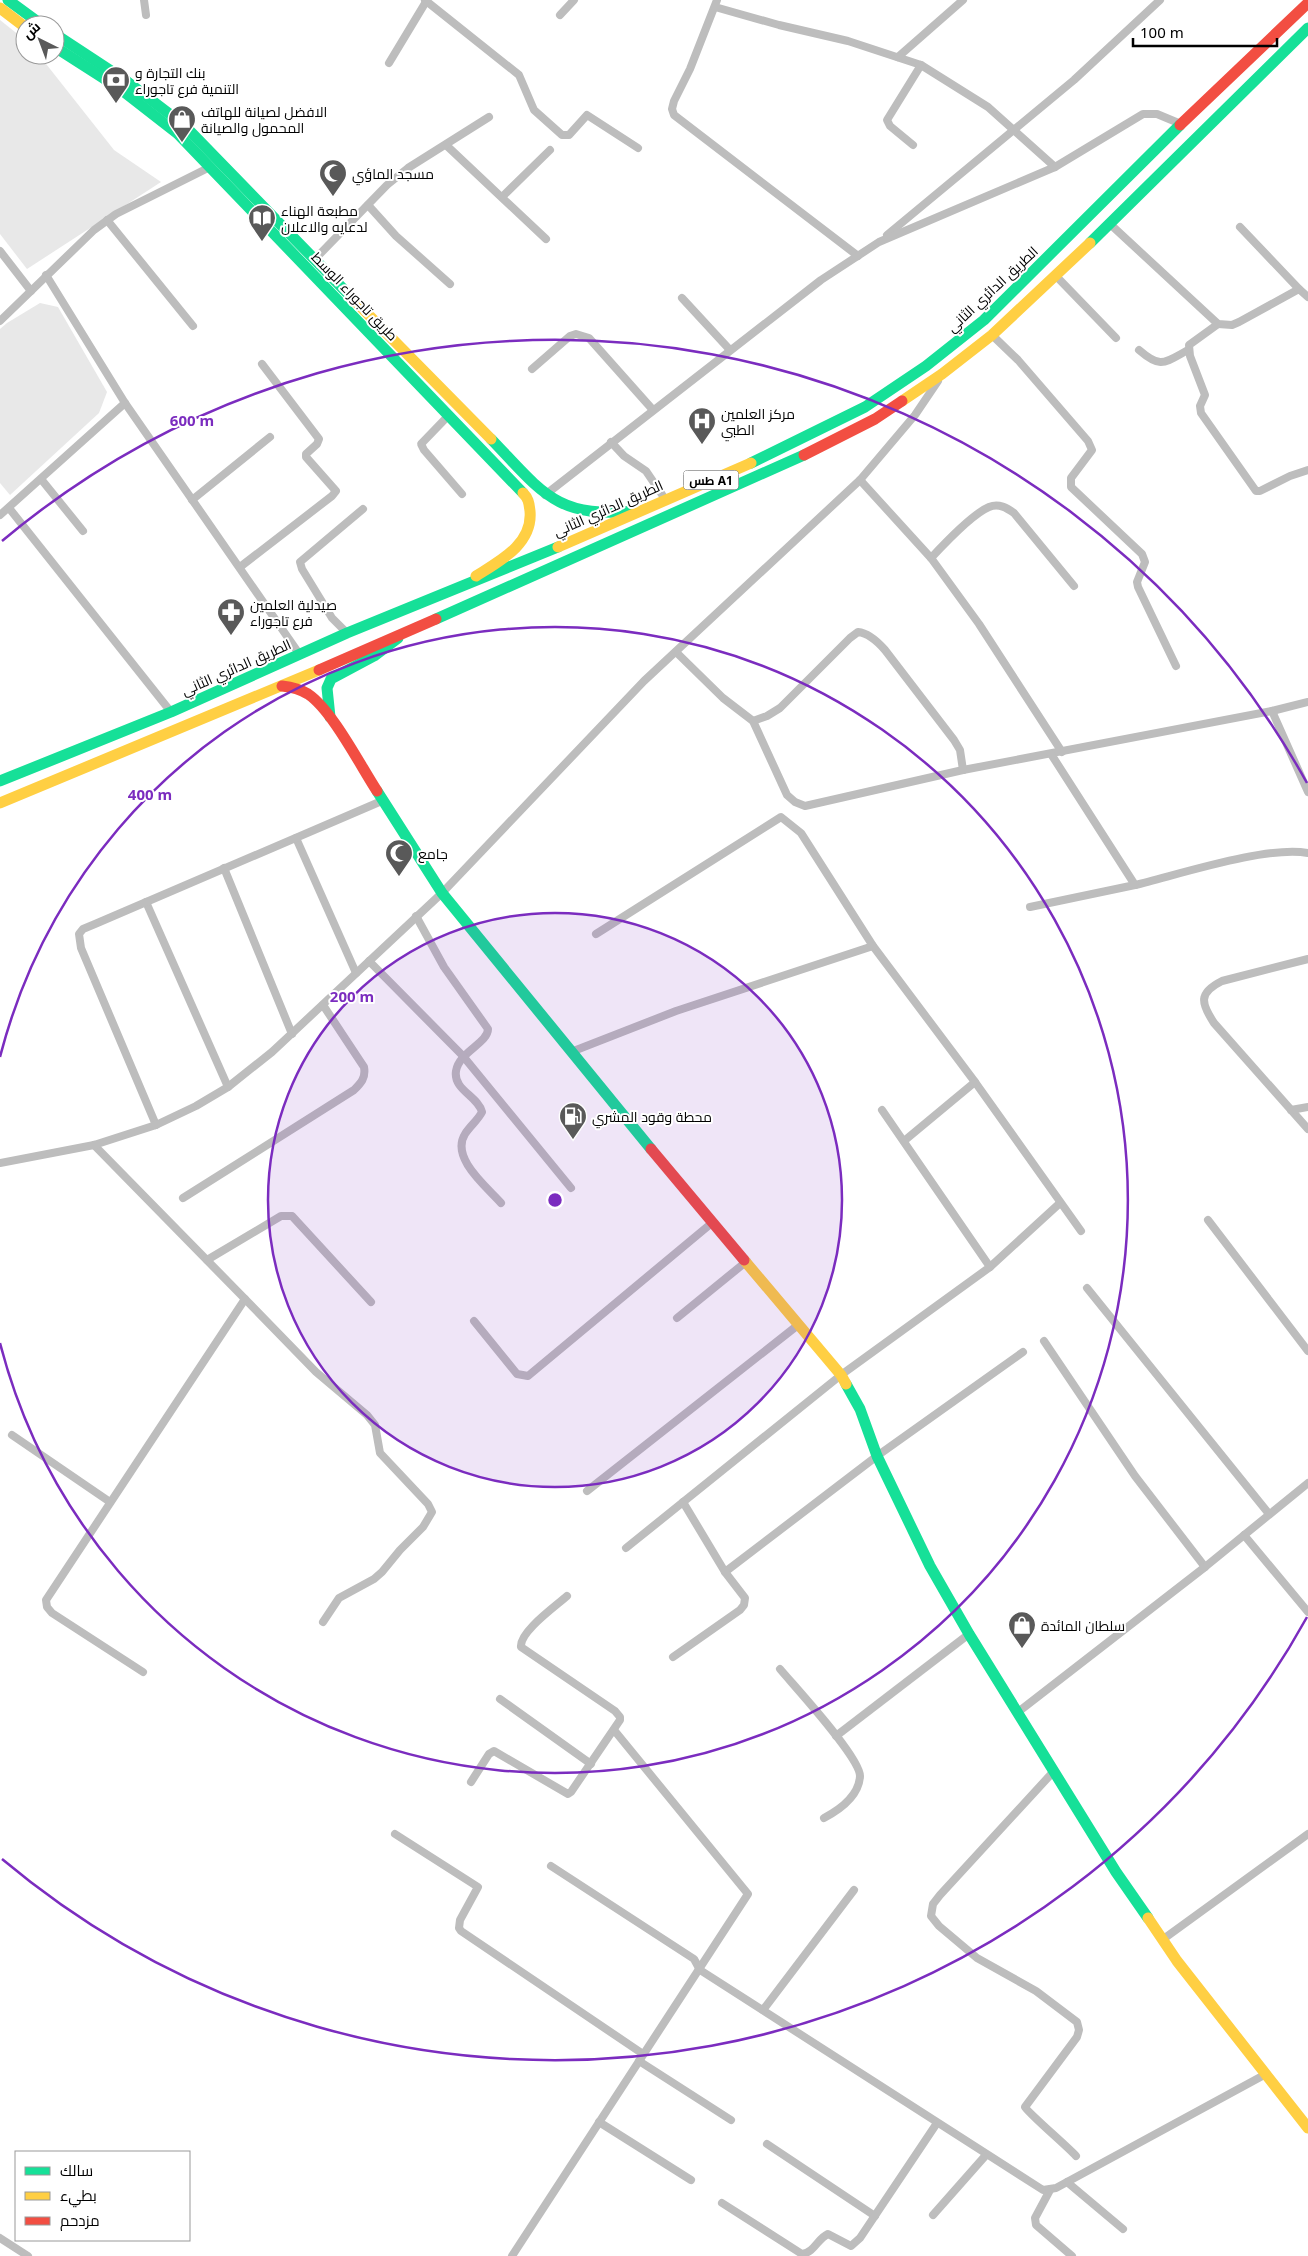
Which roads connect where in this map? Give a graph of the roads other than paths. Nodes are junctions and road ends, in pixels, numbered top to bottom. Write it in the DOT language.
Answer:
graph roads {
  1 [pos="8,0"];
  2 [pos="144,0"];
  3 [pos="426,0"];
  4 [pos="574,0"];
  5 [pos="962,0"];
  6 [pos="1160,0"];
  7 [pos="716,3"];
  8 [pos="1308,3"];
  9 [pos="0,8"];
  10 [pos="28,15"];
  11 [pos="146,15"];
  12 [pos="560,15"];
  13 [pos="15,19"];
  14 [pos="1308,28"];
  15 [pos="65,41"];
  16 [pos="65,53"];
  17 [pos="898,57"];
  18 [pos="389,63"];
  19 [pos="921,65"];
  20 [pos="488,117"];
  21 [pos="1181,124"];
  22 [pos="1015,129"];
  23 [pos="446,145"];
  24 [pos="913,145"];
  25 [pos="638,148"];
  26 [pos="550,150"];
  27 [pos="210,167"];
  28 [pos="1055,167"];
  29 [pos="246,195"];
  30 [pos="502,196"];
  31 [pos="368,205"];
  32 [pos="107,220"];
  33 [pos="1110,224"];
  34 [pos="1240,227"];
  35 [pos="546,239"];
  36 [pos="879,242"];
  37 [pos="0,251"];
  38 [pos="858,256"];
  39 [pos="315,258"];
  40 [pos="46,275"];
  41 [pos="1056,276"];
  42 [pos="450,284"];
  43 [pos="1299,289"];
  44 [pos="31,291"];
  45 [pos="1308,297"];
  46 [pos="682,298"];
  47 [pos="0,321"];
  48 [pos="1218,324"];
  49 [pos="193,326"];
  50 [pos="992,335"];
  51 [pos="1116,338"];
  52 [pos="730,350"];
  53 [pos="1139,350"];
  54 [pos="1188,350"];
  55 [pos="262,364"];
  56 [pos="532,369"];
  57 [pos="942,374"];
  58 [pos="125,403"];
  59 [pos="653,410"];
  60 [pos="449,415"];
  61 [pos="270,437"];
  62 [pos="611,442"];
  63 [pos="1308,470"];
  64 [pos="41,479"];
  65 [pos="860,480"];
  66 [pos="462,494"];
  67 [pos="545,495"];
  68 [pos="665,499"];
  69 [pos="192,500"];
  70 [pos="9,508"];
  71 [pos="363,509"];
  72 [pos="639,511"];
  73 [pos="0,516"];
  74 [pos="83,531"];
  75 [pos="931,558"];
  76 [pos="240,567"];
  77 [pos="1074,586"];
  78 [pos="460,588"];
  79 [pos="409,629"];
  80 [pos="347,633"];
  81 [pos="676,652"];
  82 [pos="300,655"];
  83 [pos="1176,666"];
  84 [pos="282,686"];
  85 [pos="1308,702"];
  86 [pos="1272,711"];
  87 [pos="171,712"];
  88 [pos="330,717"];
  89 [pos="753,720"];
  90 [pos="1062,752"];
  91 [pos="1051,754"];
  92 [pos="963,770"];
  93 [pos="0,781"];
  94 [pos="1308,792"];
  95 [pos="384,800"];
  96 [pos="0,803"];
  97 [pos="296,838"];
  98 [pos="1308,853"];
  99 [pos="224,868"];
  100 [pos="1134,885"];
  101 [pos="442,892"];
  102 [pos="146,902"];
  103 [pos="1030,907"];
  104 [pos="416,916"];
  105 [pos="596,934"];
  106 [pos="873,946"];
  107 [pos="1308,959"];
  108 [pos="369,961"];
  109 [pos="356,973"];
  110 [pos="323,1005"];
  111 [pos="292,1034"];
  112 [pos="572,1052"];
  113 [pos="463,1056"];
  114 [pos="976,1082"];
  115 [pos="228,1087"];
  116 [pos="1308,1107"];
  117 [pos="882,1110"];
  118 [pos="1291,1110"];
  119 [pos="156,1125"];
  120 [pos="1308,1129"];
  121 [pos="904,1142"];
  122 [pos="94,1145"];
  123 [pos="0,1163"];
  124 [pos="571,1188"];
  125 [pos="183,1198"];
  126 [pos="501,1203"];
  127 [pos="1060,1203"];
  128 [pos="1208,1220"];
  129 [pos="713,1222"];
  130 [pos="1081,1231"];
  131 [pos="207,1260"];
  132 [pos="747,1261"];
  133 [pos="990,1267"];
  134 [pos="1086,1288"];
  135 [pos="245,1299"];
  136 [pos="371,1302"];
  137 [pos="677,1318"];
  138 [pos="474,1321"];
  139 [pos="798,1325"];
  140 [pos="1044,1341"];
  141 [pos="1308,1351"];
  142 [pos="1023,1352"];
  143 [pos="841,1375"];
  144 [pos="12,1435"];
  145 [pos="877,1456"];
  146 [pos="1308,1484"];
  147 [pos="587,1491"];
  148 [pos="110,1502"];
  149 [pos="683,1502"];
  150 [pos="1269,1514"];
  151 [pos="1244,1535"];
  152 [pos="626,1548"];
  153 [pos="1205,1567"];
  154 [pos="725,1572"];
  155 [pos="567,1596"];
  156 [pos="1308,1612"];
  157 [pos="323,1622"];
  158 [pos="969,1634"];
  159 [pos="673,1657"];
  160 [pos="780,1669"];
  161 [pos="143,1672"];
  162 [pos="500,1699"];
  163 [pos="1018,1712"];
  164 [pos="614,1730"];
  165 [pos="836,1736"];
  166 [pos="591,1764"];
  167 [pos="1054,1771"];
  168 [pos="471,1782"];
  169 [pos="824,1818"];
  170 [pos="395,1834"];
  171 [pos="1308,1834"];
  172 [pos="551,1866"];
  173 [pos="854,1890"];
  174 [pos="1162,1940"];
  175 [pos="700,1970"];
  176 [pos="763,2010"];
  177 [pos="641,2058"];
  178 [pos="1266,2074"];
  179 [pos="731,2120"];
  180 [pos="599,2122"];
  181 [pos="937,2123"];
  182 [pos="1308,2128"];
  183 [pos="767,2144"];
  184 [pos="986,2155"];
  185 [pos="1076,2156"];
  186 [pos="691,2180"];
  187 [pos="1067,2182"];
  188 [pos="1050,2190"];
  189 [pos="722,2203"];
  190 [pos="934,2215"];
  191 [pos="874,2216"];
  192 [pos="1122,2229"];
  193 [pos="0,2238"];
  194 [pos="28,2256"];
  195 [pos="512,2256"];
  196 [pos="1072,2256"];
  1 -- 10 [label="main road"];
  2 -- 11 [label="street"];
  3 -- 18 [label="street"];
  3 -- 25 [label="street"];
  4 -- 12 [label="street"];
  5 -- 17 [label="street"];
  6 -- 22 [label="street"];
  7 -- 17 [label="street"];
  7 -- 38 [label="street"];
  8 -- 21 [label="main road, الطريق الدائري الثاني / طس A1"];
  9 -- 13 [label="main road"];
  14 -- 33 [label="main road, طس A1"];
  15 -- 29 [label="main road, طريق تاجوراء الوسط"];
  16 -- 27 [label="main road, طريق تاجوراء الوسط"];
  17 -- 19 [label="street"];
  19 -- 22 [label="street"];
  19 -- 24 [label="street"];
  20 -- 23 [label="street"];
  21 -- 28 [label="street"];
  21 -- 68 [label="main road, الطريق الدائري الثاني / طس A1"];
  22 -- 28 [label="street"];
  22 -- 36 [label="street"];
  23 -- 30 [label="street"];
  23 -- 31 [label="street"];
  26 -- 30 [label="street"];
  27 -- 29 [label="main road, طريق تاجوراء الوسط"];
  27 -- 32 [label="street"];
  28 -- 36 [label="street"];
  29 -- 39 [label="main road, طريق تاجوراء الوسط"];
  29 -- 60 [label="main road, طريق تاجوراء الوسط"];
  30 -- 35 [label="street"];
  31 -- 39 [label="street"];
  31 -- 42 [label="street"];
  32 -- 40 [label="street"];
  32 -- 49 [label="street"];
  33 -- 41 [label="main road, طس A1"];
  33 -- 48 [label="street"];
  34 -- 43 [label="street"];
  36 -- 38 [label="street"];
  37 -- 44 [label="street"];
  38 -- 52 [label="street"];
  39 -- 67 [label="main road, طريق تاجوراء الوسط"];
  40 -- 44 [label="street"];
  40 -- 58 [label="street"];
  41 -- 50 [label="main road, طس A1"];
  41 -- 51 [label="street"];
  43 -- 45 [label="street"];
  43 -- 48 [label="street"];
  44 -- 47 [label="street"];
  46 -- 52 [label="street"];
  48 -- 54 [label="street"];
  50 -- 57 [label="main road, طس A1"];
  50 -- 83 [label="street"];
  52 -- 59 [label="street"];
  53 -- 54 [label="street"];
  54 -- 63 [label="street"];
  55 -- 76 [label="street"];
  56 -- 59 [label="street"];
  57 -- 65 [label="street"];
  57 -- 79 [label="main road, طس A1"];
  58 -- 64 [label="street"];
  58 -- 69 [label="street"];
  59 -- 62 [label="street"];
  60 -- 66 [label="street"];
  60 -- 78 [label="main road, طريق تاجوراء الوسط"];
  61 -- 69 [label="street"];
  62 -- 67 [label="street"];
  62 -- 68 [label="street"];
  64 -- 70 [label="street"];
  64 -- 74 [label="street"];
  65 -- 75 [label="street"];
  65 -- 81 [label="street"];
  67 -- 72 [label="main road, طريق تاجوراء الوسط"];
  68 -- 72 [label="main road, الطريق الدائري الثاني / طس A1"];
  69 -- 76 [label="street"];
  70 -- 73 [label="street"];
  70 -- 87 [label="street"];
  71 -- 80 [label="street"];
  72 -- 78 [label="main road, الطريق الدائري الثاني / طس A1"];
  75 -- 77 [label="street"];
  75 -- 90 [label="street"];
  76 -- 82 [label="street"];
  78 -- 80 [label="main road, الطريق الدائري الثاني / طس A1"];
  79 -- 84 [label="main road, طس A1"];
  79 -- 88 [label="main road"];
  80 -- 82 [label="main road, الطريق الدائري الثاني / طس A1"];
  81 -- 89 [label="street"];
  81 -- 101 [label="street"];
  82 -- 87 [label="main road, الطريق الدائري الثاني / طس A1"];
  84 -- 88 [label="main road"];
  84 -- 96 [label="main road, طس A1"];
  85 -- 86 [label="street"];
  86 -- 90 [label="street"];
  86 -- 94 [label="street"];
  87 -- 93 [label="main road, الطريق الدائري الثاني / طس A1"];
  88 -- 95 [label="main road"];
  89 -- 92 [label="street"];
  89 -- 92 [label="street"];
  90 -- 91 [label="street"];
  91 -- 92 [label="street"];
  91 -- 100 [label="street"];
  95 -- 97 [label="street"];
  95 -- 101 [label="main road"];
  97 -- 99 [label="street"];
  97 -- 109 [label="street"];
  98 -- 100 [label="street"];
  99 -- 102 [label="street"];
  99 -- 111 [label="street"];
  100 -- 103 [label="street"];
  101 -- 104 [label="street"];
  101 -- 112 [label="main road"];
  102 -- 115 [label="street"];
  102 -- 119 [label="street"];
  104 -- 108 [label="street"];
  104 -- 113 [label="street"];
  105 -- 106 [label="street"];
  106 -- 112 [label="street"];
  106 -- 114 [label="street"];
  107 -- 118 [label="street"];
  108 -- 109 [label="street"];
  108 -- 113 [label="street"];
  109 -- 110 [label="street"];
  110 -- 111 [label="street"];
  110 -- 125 [label="street"];
  111 -- 115 [label="street"];
  112 -- 129 [label="main road"];
  113 -- 124 [label="street"];
  113 -- 126 [label="street"];
  114 -- 121 [label="street"];
  114 -- 127 [label="street"];
  115 -- 119 [label="street"];
  116 -- 118 [label="street"];
  117 -- 121 [label="street"];
  118 -- 120 [label="street"];
  119 -- 122 [label="street"];
  121 -- 133 [label="street"];
  122 -- 123 [label="street"];
  122 -- 131 [label="street"];
  127 -- 130 [label="street"];
  127 -- 133 [label="street"];
  128 -- 141 [label="street"];
  129 -- 132 [label="main road"];
  129 -- 138 [label="street"];
  131 -- 135 [label="street"];
  131 -- 136 [label="street"];
  132 -- 137 [label="street"];
  132 -- 139 [label="main road"];
  133 -- 143 [label="street"];
  134 -- 150 [label="street"];
  135 -- 148 [label="street"];
  135 -- 157 [label="street"];
  139 -- 143 [label="main road"];
  139 -- 147 [label="street"];
  140 -- 153 [label="street"];
  142 -- 145 [label="street"];
  143 -- 145 [label="main road"];
  143 -- 149 [label="street"];
  144 -- 148 [label="street"];
  145 -- 154 [label="street"];
  145 -- 158 [label="main road"];
  146 -- 150 [label="street"];
  148 -- 161 [label="street"];
  149 -- 152 [label="street"];
  149 -- 154 [label="street"];
  150 -- 151 [label="street"];
  151 -- 153 [label="street"];
  151 -- 156 [label="street"];
  153 -- 163 [label="street"];
  154 -- 159 [label="street"];
  155 -- 164 [label="street"];
  158 -- 163 [label="main road"];
  158 -- 165 [label="street"];
  160 -- 165 [label="street"];
  162 -- 166 [label="street"];
  163 -- 167 [label="main road"];
  164 -- 166 [label="street"];
  164 -- 175 [label="street"];
  165 -- 169 [label="street"];
  166 -- 168 [label="street"];
  167 -- 174 [label="main road"];
  167 -- 185 [label="street"];
  170 -- 177 [label="street"];
  171 -- 174 [label="street"];
  172 -- 175 [label="street"];
  173 -- 176 [label="street"];
  174 -- 178 [label="main road"];
  175 -- 176 [label="street"];
  175 -- 177 [label="street"];
  176 -- 181 [label="street"];
  177 -- 179 [label="street"];
  177 -- 180 [label="street"];
  178 -- 182 [label="main road"];
  178 -- 187 [label="street"];
  180 -- 186 [label="street"];
  180 -- 195 [label="street"];
  181 -- 184 [label="street"];
  181 -- 191 [label="street"];
  183 -- 191 [label="street"];
  184 -- 188 [label="street"];
  184 -- 190 [label="street"];
  187 -- 188 [label="street"];
  187 -- 192 [label="street"];
  188 -- 196 [label="street"];
  189 -- 191 [label="street"];
  193 -- 194 [label="street"];
}
